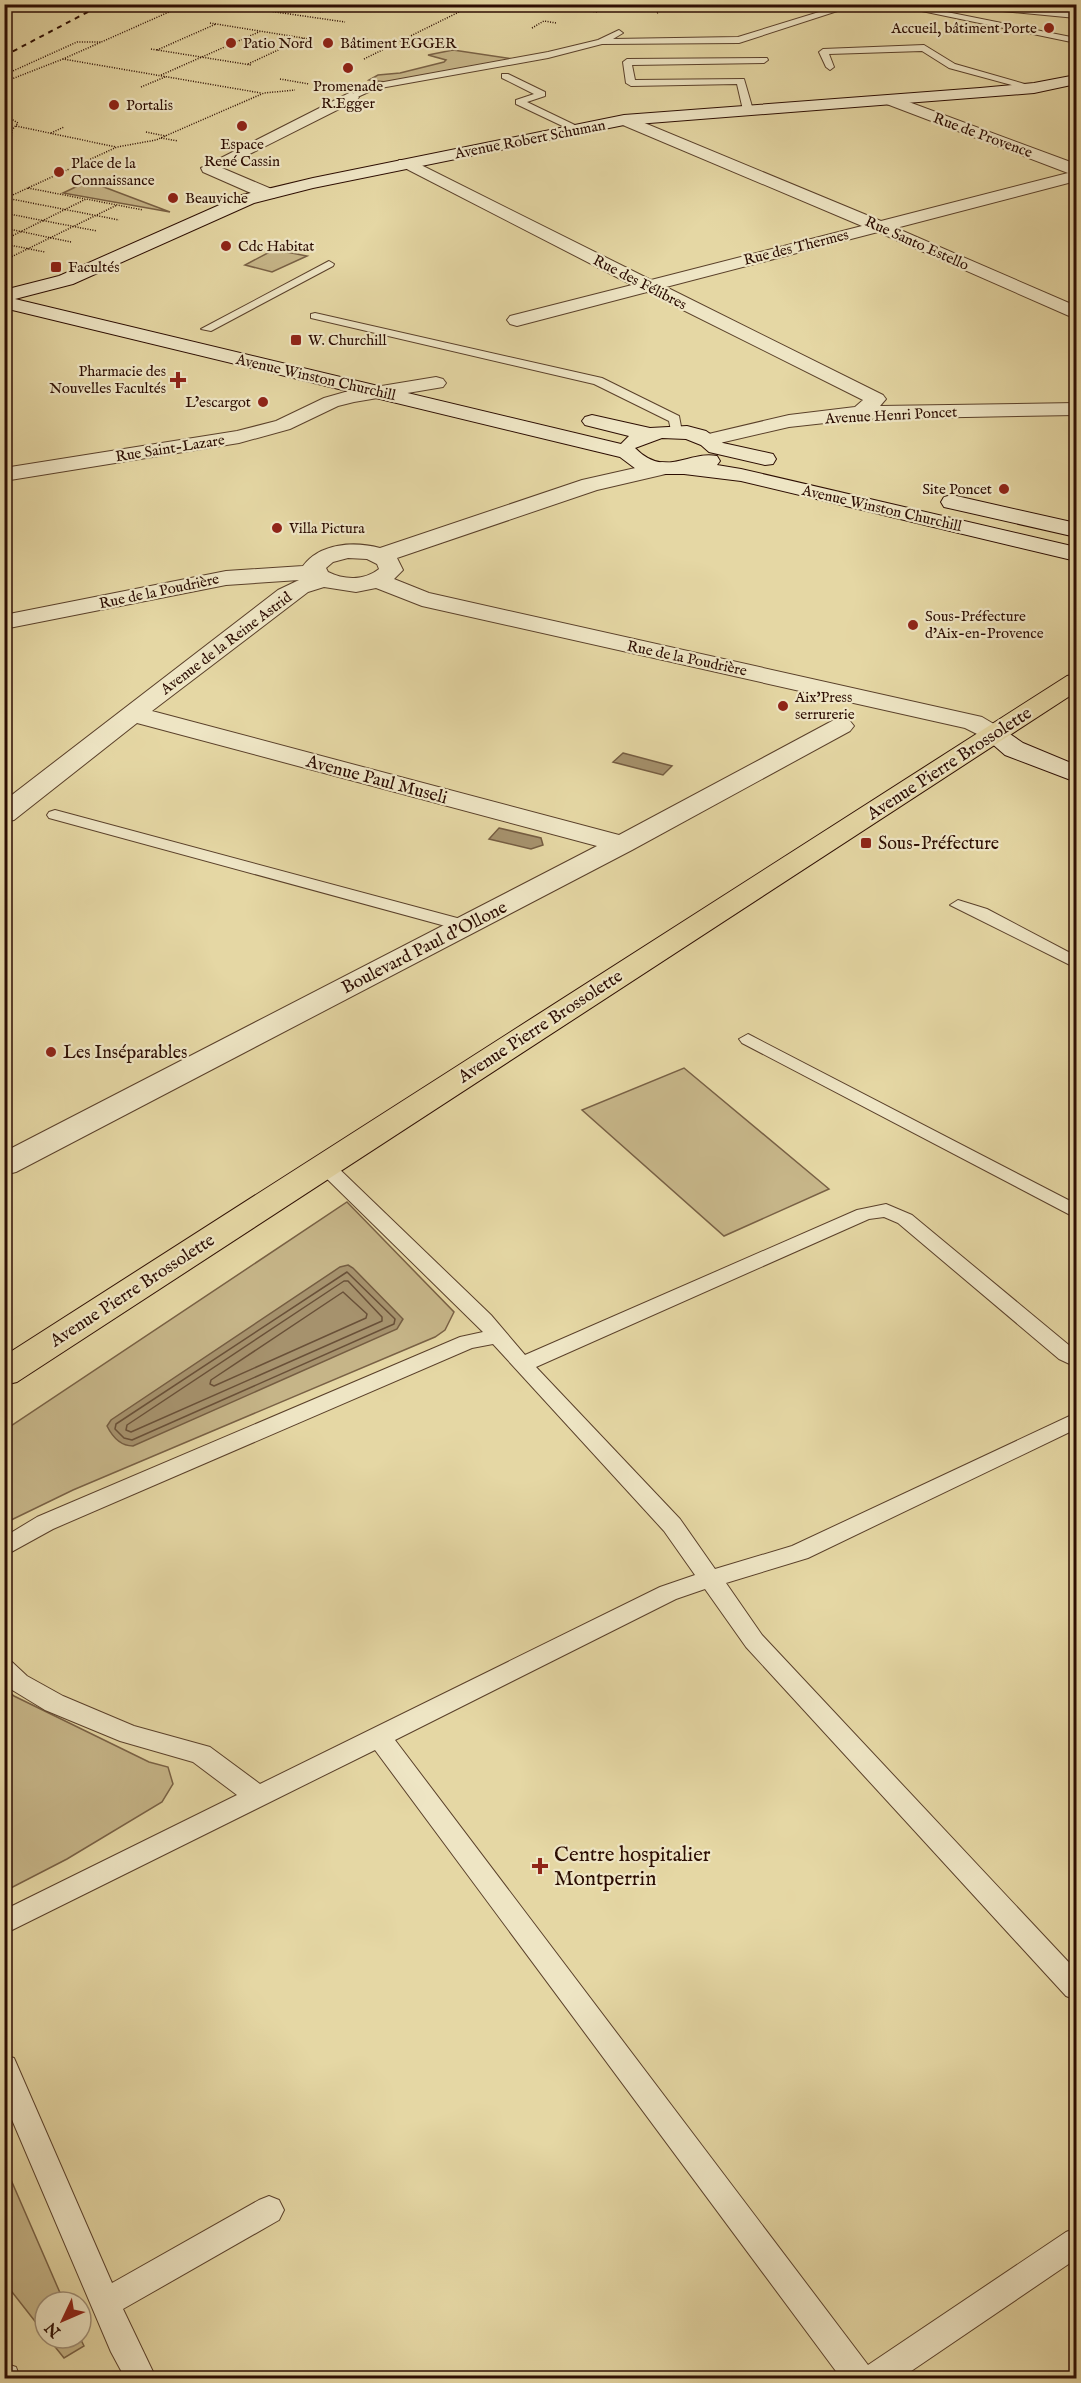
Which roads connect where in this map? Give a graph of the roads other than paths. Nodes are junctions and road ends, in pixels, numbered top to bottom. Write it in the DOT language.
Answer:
graph roads {
  1 [pos="855,4"];
  2 [pos="892,4"];
  3 [pos="971,4"];
  4 [pos="1071,12"];
  5 [pos="619,33"];
  6 [pos="1077,41"];
  7 [pos="601,42"];
  8 [pos="764,60"];
  9 [pos="830,67"];
  10 [pos="505,76"];
  11 [pos="1077,80"];
  12 [pos="1034,88"];
  13 [pos="351,97"];
  14 [pos="890,100"];
  15 [pos="748,110"];
  16 [pos="624,120"];
  17 [pos="576,129"];
  18 [pos="405,164"];
  19 [pos="1077,170"];
  20 [pos="1077,176"];
  21 [pos="268,194"];
  22 [pos="878,226"];
  23 [pos="329,264"];
  24 [pos="645,285"];
  25 [pos="40,289"];
  26 [pos="4,296"];
  27 [pos="80,298"];
  28 [pos="4,302"];
  29 [pos="1077,313"];
  30 [pos="315,316"];
  31 [pos="517,320"];
  32 [pos="184,323"];
  33 [pos="207,329"];
  34 [pos="239,336"];
  35 [pos="380,370"];
  36 [pos="324,378"];
  37 [pos="436,383"];
  38 [pos="459,389"];
  39 [pos="377,391"];
  40 [pos="331,402"];
  41 [pos="868,406"];
  42 [pos="1077,409"];
  43 [pos="570,415"];
  44 [pos="676,432"];
  45 [pos="649,434"];
  46 [pos="711,444"];
  47 [pos="629,455"];
  48 [pos="782,463"];
  49 [pos="662,468"];
  50 [pos="687,468"];
  51 [pos="4,475"];
  52 [pos="590,485"];
  53 [pos="929,496"];
  54 [pos="1077,530"];
  55 [pos="1077,554"];
  56 [pos="380,568"];
  57 [pos="320,576"];
  58 [pos="4,622"];
  59 [pos="1077,681"];
  60 [pos="133,714"];
  61 [pos="841,726"];
  62 [pos="995,735"];
  63 [pos="1077,774"];
  64 [pos="4,813"];
  65 [pos="55,815"];
  66 [pos="621,844"];
  67 [pos="958,905"];
  68 [pos="466,926"];
  69 [pos="1077,963"];
  70 [pos="748,1039"];
  71 [pos="4,1165"];
  72 [pos="325,1166"];
  73 [pos="1077,1212"];
  74 [pos="497,1336"];
  75 [pos="1077,1360"];
  76 [pos="522,1365"];
  77 [pos="4,1373"];
  78 [pos="1077,1419"];
  79 [pos="4,1548"];
  80 [pos="709,1578"];
  81 [pos="4,1669"];
  82 [pos="380,1738"];
  83 [pos="258,1797"];
  84 [pos="4,1923"];
  85 [pos="1077,1988"];
  86 [pos="4,2067"];
  87 [pos="269,2210"];
  88 [pos="1077,2242"];
  89 [pos="105,2303"];
  90 [pos="141,2379"];
  91 [pos="859,2379"];
  92 [pos="875,2379"];
  1 -- 7 [label="lane"];
  2 -- 6 [label="lane"];
  3 -- 4 [label="street"];
  5 -- 7 [label="lane"];
  7 -- 13 [label="lane"];
  8 -- 15 [label="lane"];
  9 -- 12 [label="lane"];
  10 -- 17 [label="lane"];
  11 -- 12 [label="street, Avenue Robert Schuman"];
  12 -- 14 [label="street, Avenue Robert Schuman"];
  13 -- 21 [label="street"];
  14 -- 15 [label="street, Avenue Robert Schuman"];
  14 -- 19 [label="street, Rue de Provence"];
  15 -- 16 [label="street, Avenue Robert Schuman"];
  16 -- 17 [label="street, Avenue Robert Schuman"];
  16 -- 22 [label="street, Rue Santo Estello"];
  17 -- 18 [label="street, Avenue Robert Schuman"];
  18 -- 21 [label="street, Avenue Robert Schuman"];
  18 -- 24 [label="street, Rue des Félibres"];
  20 -- 22 [label="street, Rue des Thermes"];
  21 -- 25 [label="street, Avenue Robert Schuman"];
  22 -- 24 [label="street, Rue des Thermes"];
  22 -- 29 [label="street, Rue Santo Estello"];
  23 -- 33 [label="lane"];
  24 -- 31 [label="street, Rue des Thermes"];
  24 -- 41 [label="street, Rue des Félibres"];
  25 -- 26 [label="street, Avenue Robert Schuman"];
  25 -- 27 [label="street"];
  28 -- 36 [label="street, Avenue Winston Churchill"];
  30 -- 44 [label="lane"];
  32 -- 33 [label="street, Avenue Winston Churchill"];
  33 -- 34 [label="street, Avenue Winston Churchill"];
  35 -- 37 [label="street, Avenue Winston Churchill"];
  36 -- 39 [label="street, Avenue Winston Churchill"];
  36 -- 40 [label="street"];
  37 -- 38 [label="street, Avenue Winston Churchill"];
  37 -- 39 [label="street, Rue Saint-Lazare"];
  39 -- 40 [label="street, Rue Saint-Lazare"];
  39 -- 47 [label="street, Avenue Winston Churchill"];
  40 -- 51 [label="street, Rue Saint-Lazare"];
  41 -- 42 [label="street, Avenue Henri Poncet"];
  41 -- 46 [label="street, Avenue Henri Poncet"];
  43 -- 45 [label="street"];
  44 -- 45 [label="street"];
  44 -- 46 [label="street"];
  45 -- 47 [label="street"];
  46 -- 48 [label="street"];
  46 -- 50 [label="street"];
  47 -- 49 [label="street, Avenue Winston Churchill"];
  47 -- 52 [label="street"];
  49 -- 50 [label="street, Avenue Winston Churchill"];
  49 -- 52 [label="street"];
  50 -- 55 [label="street, Avenue Winston Churchill"];
  52 -- 56 [label="street"];
  53 -- 54 [label="street, Avenue Winston Churchill"];
  56 -- 57 [label="street"];
  56 -- 57 [label="street"];
  56 -- 62 [label="street, Rue de la Poudrière"];
  57 -- 58 [label="street, Rue de la Poudrière"];
  57 -- 60 [label="street, Avenue de la Reine Astrid"];
  59 -- 62 [label="main road, Avenue Pierre Brossolette"];
  60 -- 64 [label="street, Avenue de la Reine Astrid"];
  60 -- 66 [label="street, Avenue Paul Museli"];
  61 -- 66 [label="street, Boulevard Paul d'Ollone"];
  62 -- 63 [label="street, Rue de la Poudrière"];
  62 -- 72 [label="main road, Avenue Pierre Brossolette"];
  65 -- 68 [label="lane"];
  66 -- 68 [label="street, Boulevard Paul d'Ollone"];
  67 -- 69 [label="lane"];
  68 -- 71 [label="street, Boulevard Paul d'Ollone"];
  70 -- 73 [label="lane"];
  72 -- 74 [label="lane"];
  72 -- 77 [label="main road, Avenue Pierre Brossolette"];
  74 -- 76 [label="lane"];
  74 -- 79 [label="lane"];
  75 -- 76 [label="lane"];
  76 -- 80 [label="lane"];
  78 -- 80 [label="lane"];
  80 -- 82 [label="lane"];
  80 -- 85 [label="lane"];
  81 -- 83 [label="lane"];
  82 -- 83 [label="lane"];
  82 -- 91 [label="lane"];
  83 -- 84 [label="lane"];
  86 -- 89 [label="lane"];
  87 -- 89 [label="lane"];
  88 -- 92 [label="lane"];
  89 -- 90 [label="lane"];
}
